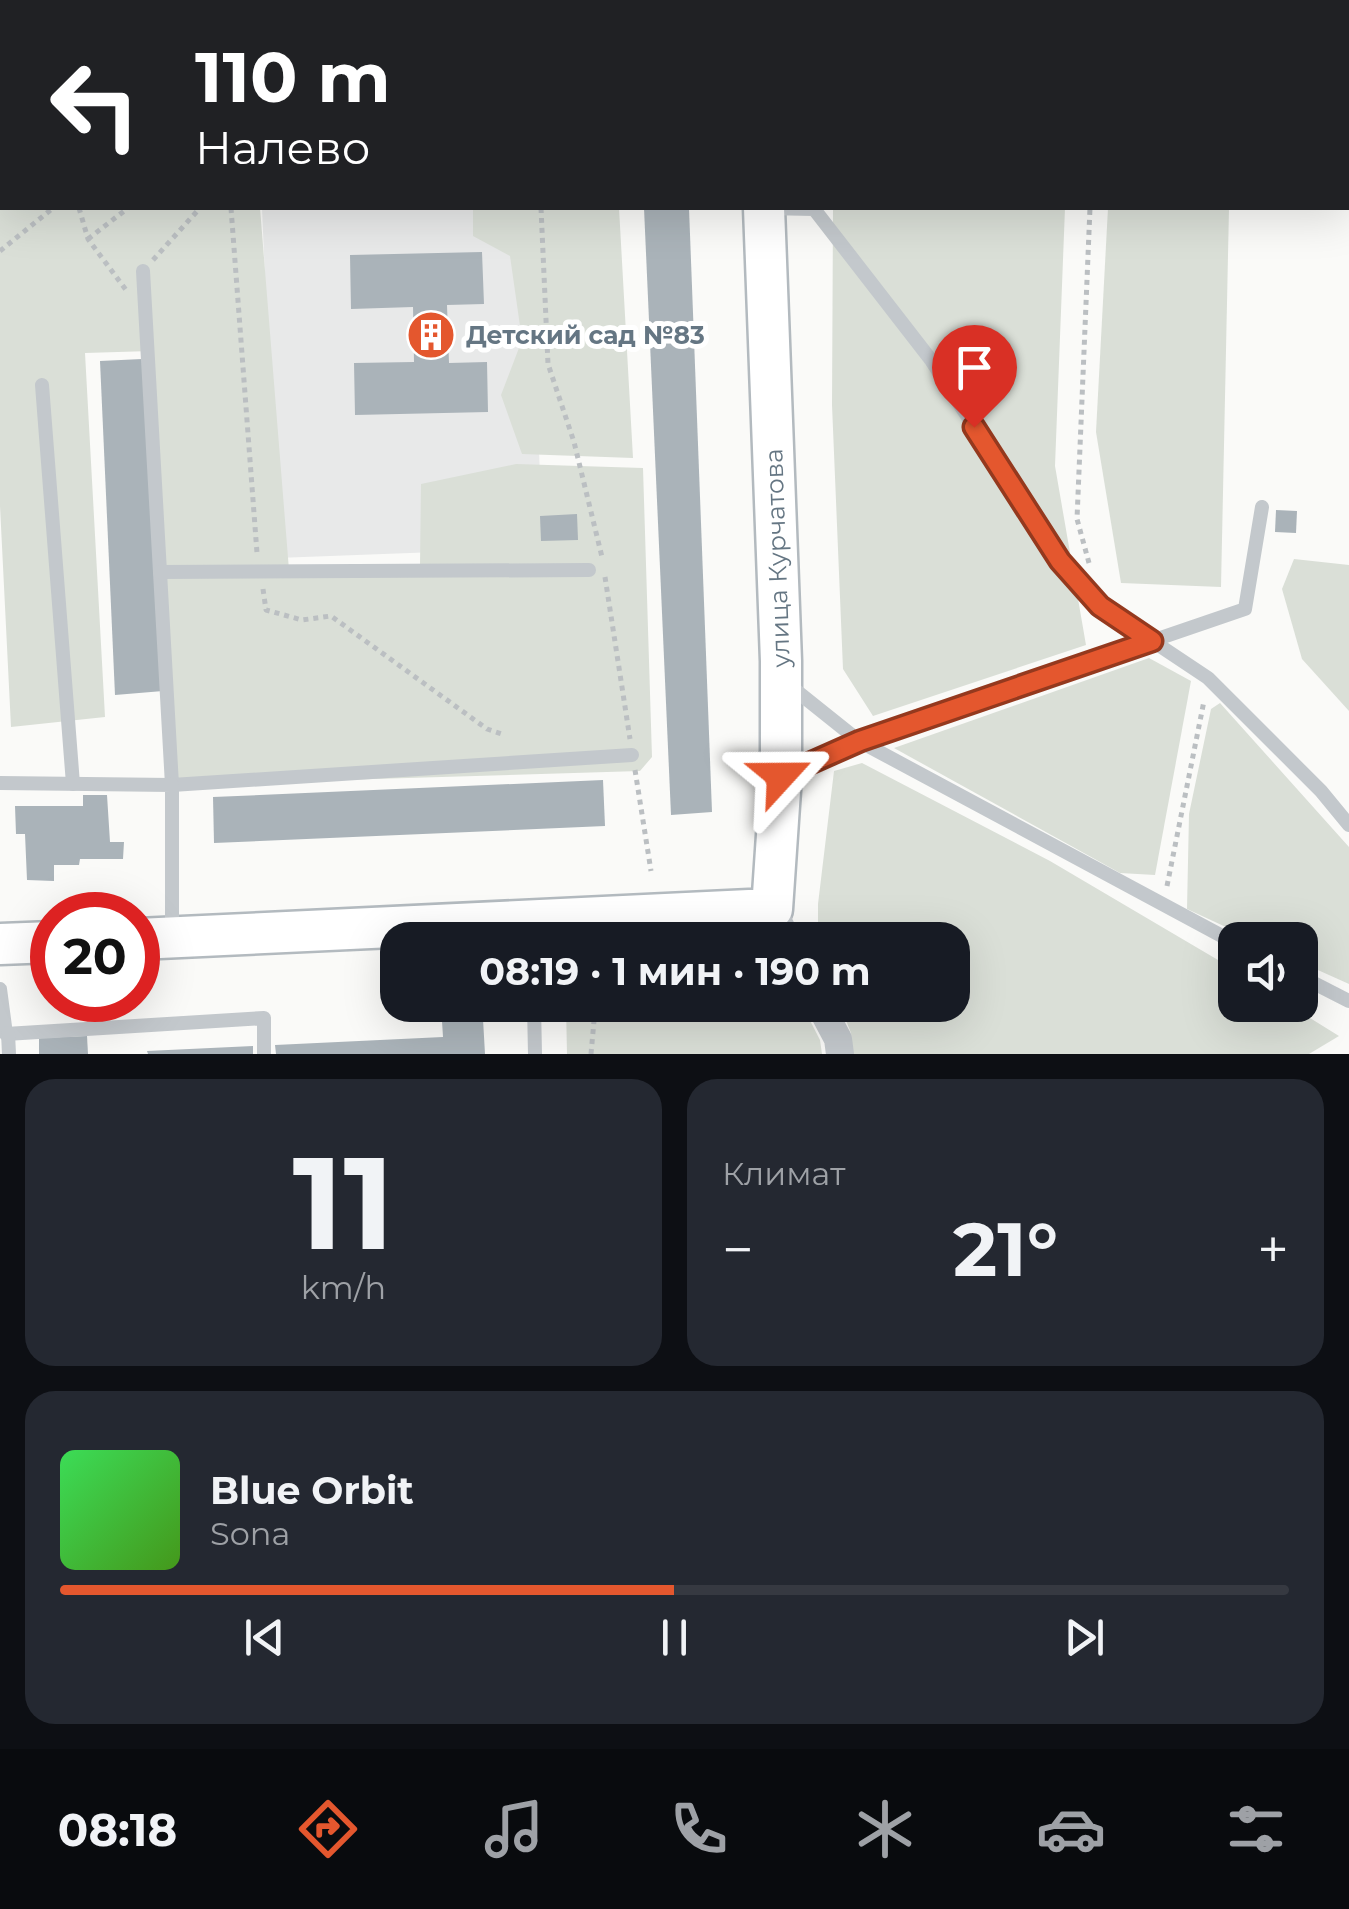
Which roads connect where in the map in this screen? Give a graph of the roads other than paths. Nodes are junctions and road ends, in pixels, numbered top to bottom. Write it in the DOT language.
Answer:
graph roads {
  1 [pos="764,210"];
  2 [pos="815,210"];
  3 [pos="144,271"];
  4 [pos="42,385"];
  5 [pos="1262,508"];
  6 [pos="589,570"];
  7 [pos="160,572"];
  8 [pos="1152,641"];
  9 [pos="780,678"];
  10 [pos="860,741"];
  11 [pos="632,755"];
  12 [pos="781,776"];
  13 [pos="0,783"];
  14 [pos="73,784"];
  15 [pos="172,784"];
  16 [pos="1349,824"];
  17 [pos="160,893"];
  18 [pos="780,922"];
  19 [pos="380,934"];
  20 [pos="1218,934"];
  21 [pos="160,938"];
  22 [pos="30,943"];
  23 [pos="0,944"];
  24 [pos="1318,985"];
  25 [pos="0,988"];
  26 [pos="1349,1001"];
  27 [pos="534,1022"];
  28 [pos="829,1022"];
  29 [pos="8,1033"];
  30 [pos="9,1054"];
  31 [pos="264,1054"];
  32 [pos="535,1054"];
  33 [pos="840,1054"];
  1 -- 9 [label="street, улица Курчатова"];
  2 -- 8 [label="lane"];
  3 -- 7 [label="lane"];
  4 -- 14 [label="lane"];
  5 -- 8 [label="lane"];
  6 -- 7 [label="lane"];
  7 -- 15 [label="lane"];
  8 -- 10 [label="lane"];
  8 -- 16 [label="lane"];
  9 -- 10 [label="lane"];
  9 -- 12 [label="street, улица Курчатова"];
  10 -- 12 [label="lane"];
  10 -- 20 [label="lane"];
  11 -- 15 [label="lane"];
  12 -- 18 [label="street, улица Курчатова"];
  13 -- 14 [label="lane"];
  14 -- 15 [label="lane"];
  15 -- 17 [label="lane"];
  19 -- 21 [label="street"];
  22 -- 23 [label="street"];
  24 -- 26 [label="lane"];
  25 -- 29 [label="lane"];
  27 -- 32 [label="lane"];
  28 -- 33 [label="street"];
  29 -- 30 [label="lane"];
  29 -- 31 [label="lane"];
}
